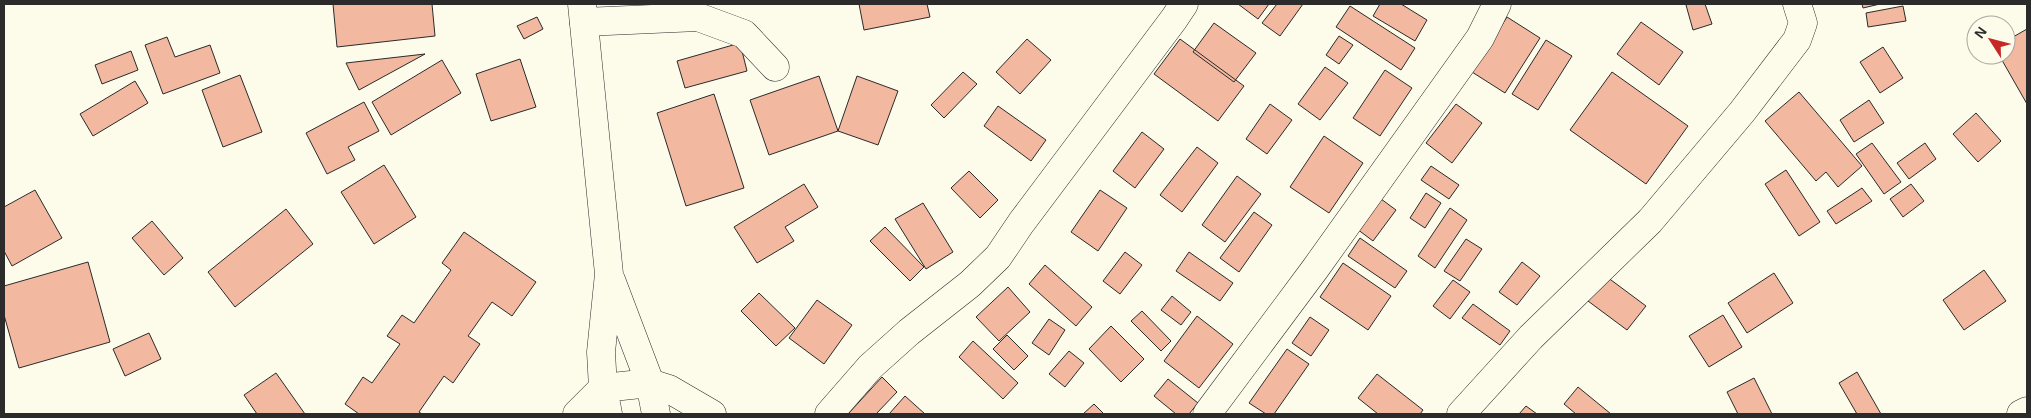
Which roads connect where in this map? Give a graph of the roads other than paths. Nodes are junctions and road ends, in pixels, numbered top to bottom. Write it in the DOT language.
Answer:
graph roads {
  1 [pos="1184,4"];
  2 [pos="1497,4"];
  3 [pos="1797,4"];
  4 [pos="583,13"];
  5 [pos="775,67"];
  6 [pos="609,274"];
  7 [pos="650,383"];
  8 [pos="605,401"];
  9 [pos="2027,411"];
  10 [pos="577,414"];
  11 [pos="656,414"];
  12 [pos="712,414"];
  13 [pos="829,414"];
  14 [pos="1207,414"];
  15 [pos="1461,414"];
  16 [pos="2022,414"];
  1 -- 13 [label="street"];
  2 -- 14 [label="street"];
  3 -- 15 [label="street"];
  4 -- 5 [label="street"];
  4 -- 6 [label="street"];
  6 -- 7 [label="street"];
  6 -- 8 [label="street"];
  7 -- 8 [label="street"];
  7 -- 11 [label="street"];
  7 -- 12 [label="street"];
  8 -- 10 [label="street"];
  9 -- 16 [label="street"];
}
